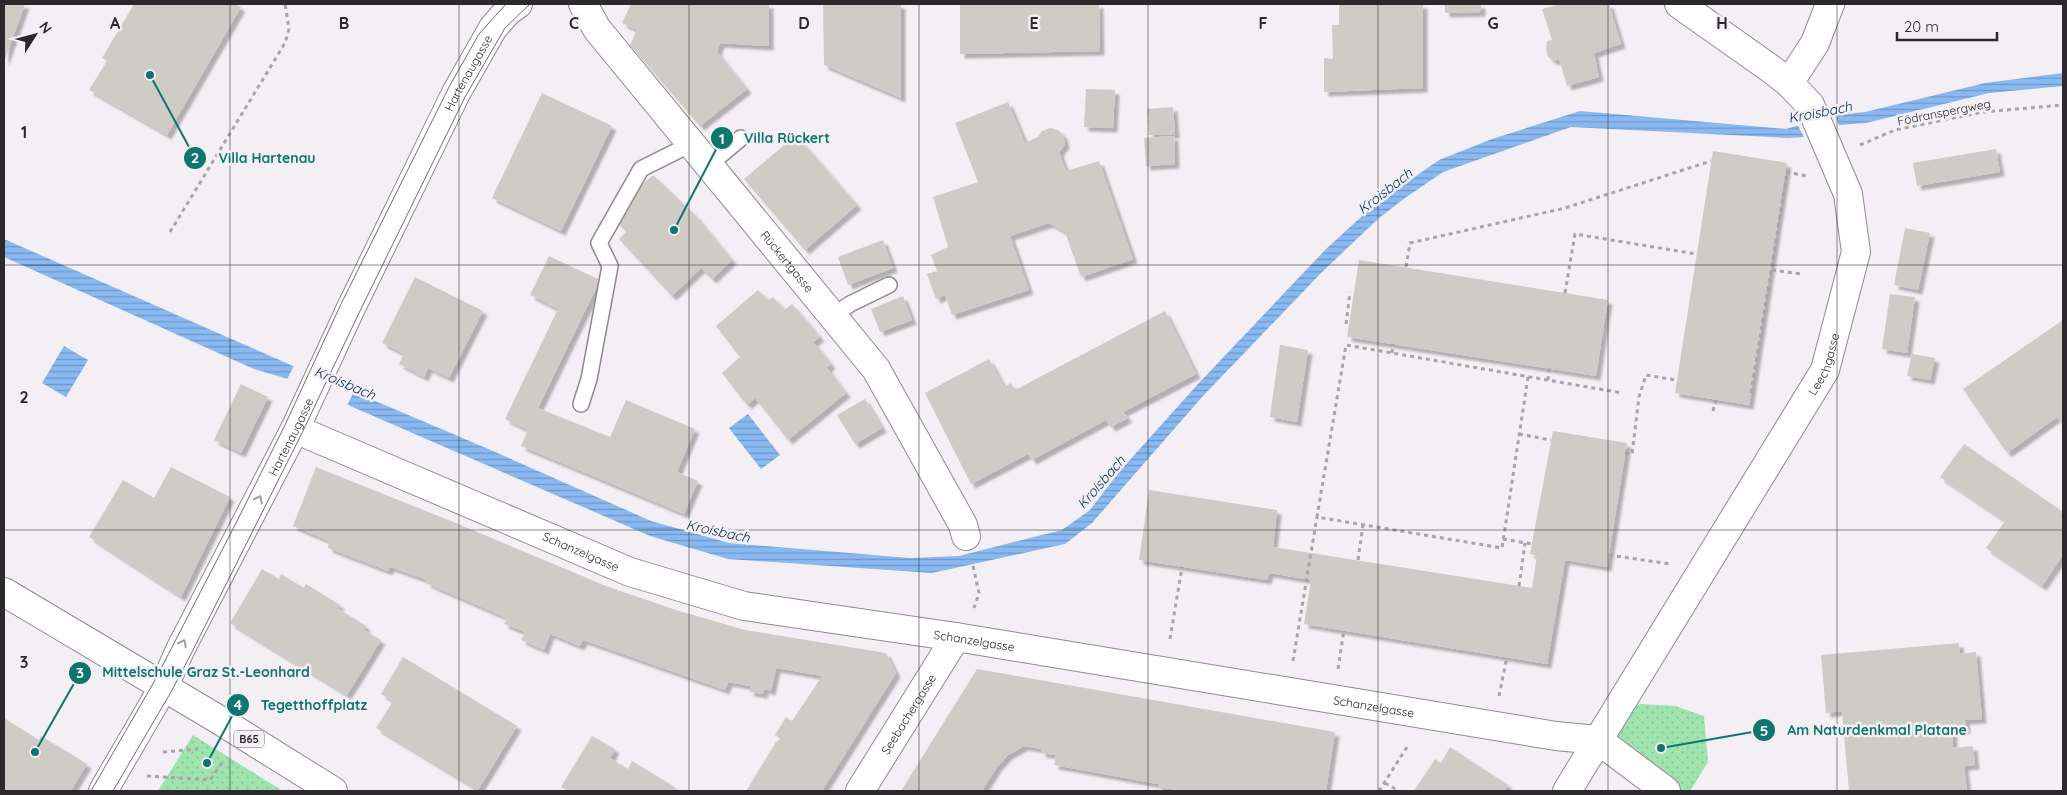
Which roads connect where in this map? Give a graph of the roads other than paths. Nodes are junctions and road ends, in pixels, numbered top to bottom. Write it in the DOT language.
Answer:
graph roads {
  1 [pos="518,4"];
  2 [pos="583,4"];
  3 [pos="1679,4"];
  4 [pos="1830,4"];
  5 [pos="1789,83"];
  6 [pos="741,138"];
  7 [pos="691,144"];
  8 [pos="709,165"];
  9 [pos="889,286"];
  10 [pos="833,316"];
  11 [pos="581,404"];
  12 [pos="295,429"];
  13 [pos="966,536"];
  14 [pos="4,592"];
  15 [pos="956,637"];
  16 [pos="163,688"];
  17 [pos="1598,740"];
  18 [pos="103,791"];
  19 [pos="333,791"];
  20 [pos="860,791"];
  21 [pos="1567,791"];
  22 [pos="1666,791"];
  1 -- 12 [label="street, Hartenaugasse"];
  2 -- 7 [label="street, Rückertgasse"];
  3 -- 5 [label="street, Leechgasse"];
  4 -- 5 [label="street"];
  5 -- 17 [label="street, Leechgasse"];
  6 -- 8 [label="lane"];
  7 -- 8 [label="street, Rückertgasse"];
  7 -- 11 [label="lane"];
  8 -- 10 [label="street, Rückertgasse"];
  9 -- 10 [label="lane"];
  10 -- 13 [label="street, Rückertgasse"];
  12 -- 15 [label="street, Schanzelgasse"];
  16 -- 12 [label="street, Hartenaugasse, one-way"];
  14 -- 16 [label="street, B65"];
  15 -- 17 [label="street, Schanzelgasse"];
  15 -- 20 [label="street, Seebachergasse"];
  16 -- 18 [label="street, Hartenaugasse"];
  16 -- 19 [label="street, B65"];
  17 -- 21 [label="street, Leechgasse"];
  17 -- 22 [label="street"];
}
